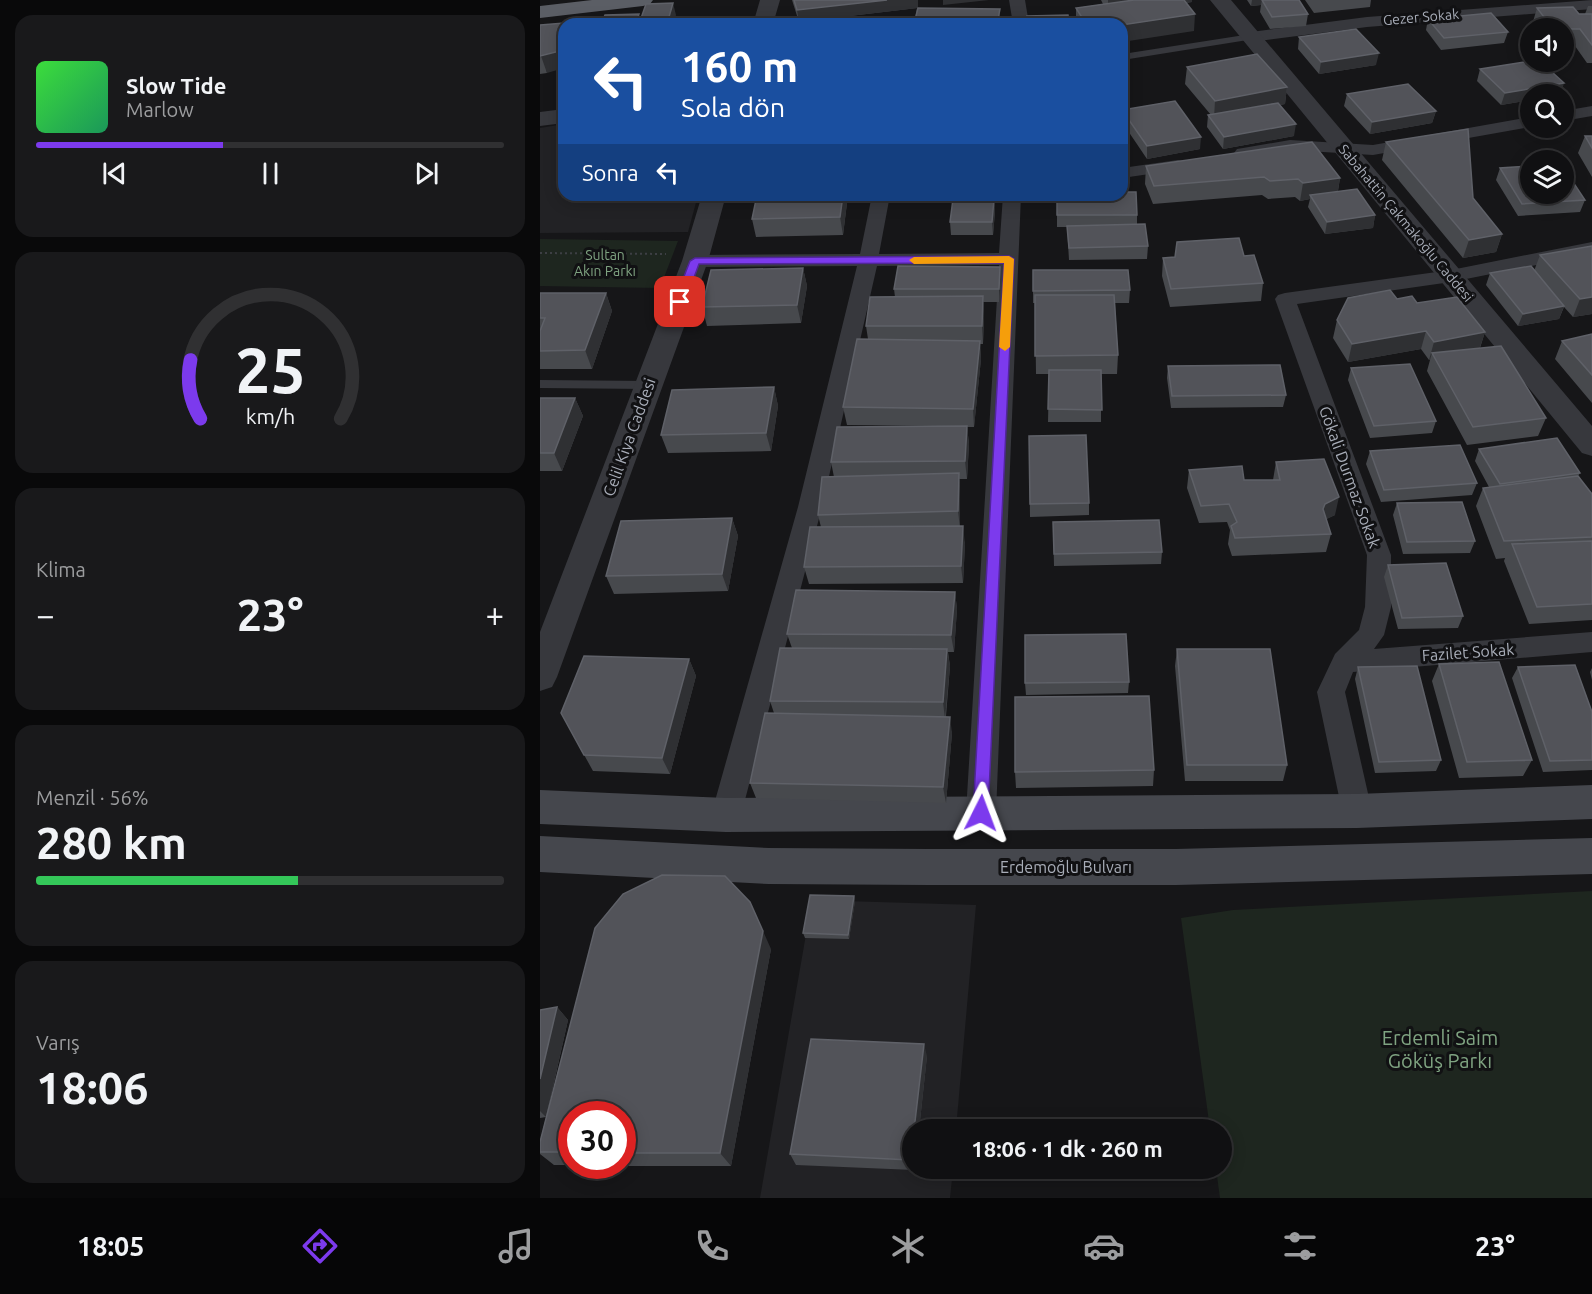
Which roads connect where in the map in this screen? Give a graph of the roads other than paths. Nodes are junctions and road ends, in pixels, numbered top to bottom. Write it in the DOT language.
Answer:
graph roads {
  1 [pos="644,0"];
  2 [pos="770,0"];
  3 [pos="1017,0"];
  4 [pos="1220,0"];
  5 [pos="1592,4"];
  6 [pos="540,12"];
  7 [pos="765,18"];
  8 [pos="1020,18"];
  9 [pos="1251,37"];
  10 [pos="1129,56"];
  11 [pos="1592,111"];
  12 [pos="1574,114"];
  13 [pos="558,117"];
  14 [pos="540,119"];
  15 [pos="1520,124"];
  16 [pos="1346,150"];
  17 [pos="1227,155"];
  18 [pos="1196,162"];
  19 [pos="1128,172"];
  20 [pos="712,201"];
  21 [pos="880,201"];
  22 [pos="1012,201"];
  23 [pos="1592,248"];
  24 [pos="696,258"];
  25 [pos="1009,259"];
  26 [pos="869,261"];
  27 [pos="1451,276"];
  28 [pos="540,384"];
  29 [pos="649,385"];
  30 [pos="1592,446"];
  31 [pos="1592,642"];
  32 [pos="1344,662"];
  33 [pos="540,677"];
  34 [pos="1592,802"];
  35 [pos="540,807"];
  36 [pos="1357,811"];
  37 [pos="981,813"];
  38 [pos="726,815"];
  39 [pos="540,854"];
  40 [pos="1592,856"];
  1 -- 6 [label="highway"];
  2 -- 7 [label="street"];
  3 -- 8 [label="street"];
  4 -- 9 [label="street, Sabahattin Çakmakoğlu Caddesi"];
  5 -- 9 [label="street, Gezer Sokak"];
  9 -- 10 [label="lane"];
  9 -- 16 [label="street, Sabahattin Çakmakoğlu Caddesi"];
  11 -- 12 [label="street"];
  13 -- 14 [label="street"];
  15 -- 16 [label="street"];
  16 -- 17 [label="street"];
  16 -- 27 [label="street, Sabahattin Çakmakoğlu Caddesi"];
  18 -- 19 [label="street"];
  20 -- 24 [label="street, Celil Kiya Caddesi"];
  21 -- 26 [label="street"];
  22 -- 25 [label="street"];
  23 -- 27 [label="street"];
  24 -- 26 [label="street"];
  24 -- 29 [label="street, Celil Kiya Caddesi"];
  25 -- 26 [label="street"];
  25 -- 37 [label="street"];
  26 -- 38 [label="street"];
  27 -- 30 [label="street, Sabahattin Çakmakoğlu Caddesi"];
  27 -- 32 [label="street, Gökali Durmaz Sokak"];
  28 -- 29 [label="lane"];
  29 -- 33 [label="street, Celil Kiya Caddesi"];
  31 -- 32 [label="street, Fazilet Sokak"];
  32 -- 36 [label="street, Gökali Durmaz Sokak"];
  34 -- 36 [label="main road"];
  35 -- 38 [label="main road"];
  36 -- 37 [label="main road"];
  37 -- 38 [label="main road"];
  39 -- 40 [label="main road, Erdemoğlu Bulvarı"];
}
